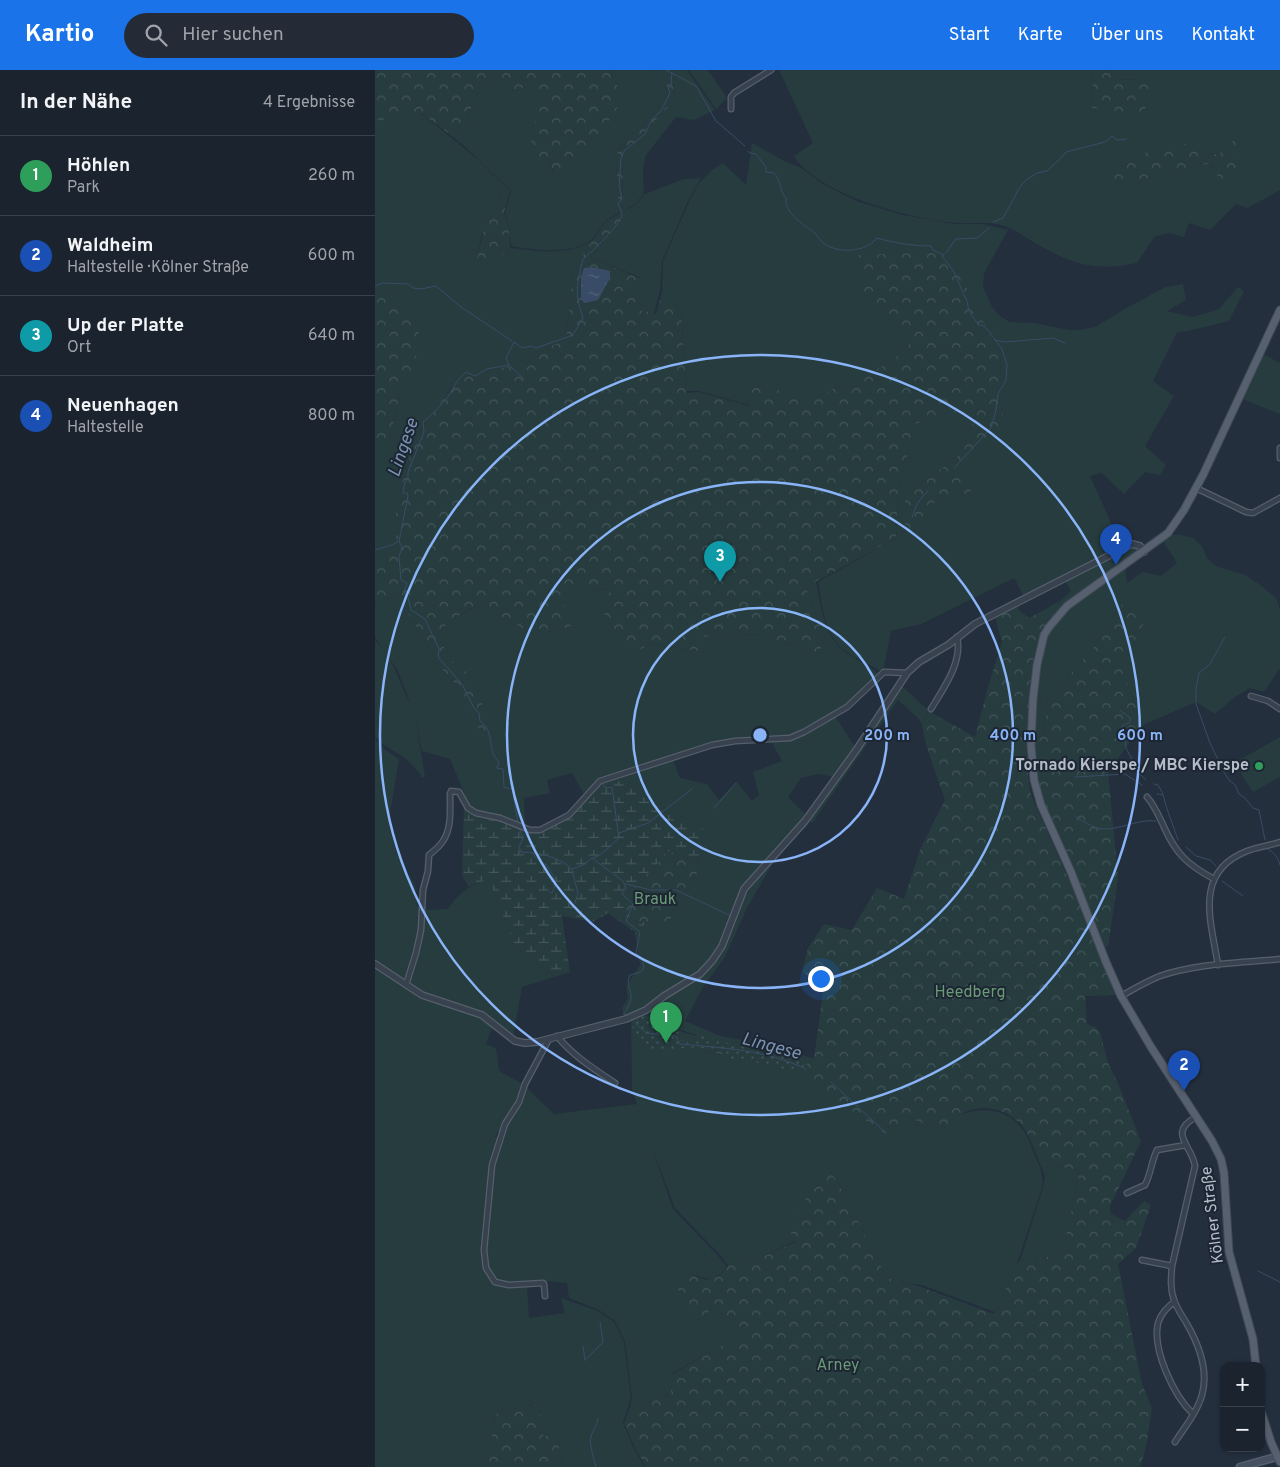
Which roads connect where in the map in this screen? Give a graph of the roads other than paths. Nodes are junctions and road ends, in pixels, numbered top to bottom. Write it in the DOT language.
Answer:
graph roads {
  1 [pos="771,70"];
  2 [pos="731,109"];
  3 [pos="1280,310"];
  4 [pos="1280,448"];
  5 [pos="1280,458"];
  6 [pos="1196,488"];
  7 [pos="1280,498"];
  8 [pos="1144,552"];
  9 [pos="957,637"];
  10 [pos="907,673"];
  11 [pos="1251,696"];
  12 [pos="1280,709"];
  13 [pos="931,710"];
  14 [pos="1147,797"];
  15 [pos="1279,844"];
  16 [pos="1214,879"];
  17 [pos="1280,959"];
  18 [pos="375,964"];
  19 [pos="1218,965"];
  20 [pos="406,985"];
  21 [pos="1121,996"];
  22 [pos="557,1036"];
  23 [pos="549,1039"];
  24 [pos="615,1083"];
  25 [pos="1196,1117"];
  26 [pos="1186,1145"];
  27 [pos="1127,1193"];
  28 [pos="1142,1260"];
  29 [pos="1172,1266"];
  30 [pos="545,1296"];
  31 [pos="1174,1302"];
  32 [pos="1256,1362"];
  33 [pos="1193,1414"];
  34 [pos="1265,1426"];
  35 [pos="1175,1442"];
  36 [pos="1279,1458"];
  37 [pos="1240,1467"];
  1 -- 2 [label="street"];
  3 -- 6 [label="main road, Kölner Straße"];
  4 -- 5 [label="street"];
  6 -- 7 [label="street"];
  6 -- 8 [label="main road, Kölner Straße"];
  8 -- 9 [label="street"];
  8 -- 21 [label="main road, Kölner Straße"];
  9 -- 10 [label="street"];
  9 -- 13 [label="street"];
  10 -- 20 [label="street"];
  10 -- 22 [label="street"];
  11 -- 12 [label="street"];
  14 -- 16 [label="street"];
  15 -- 16 [label="street"];
  16 -- 19 [label="street"];
  17 -- 19 [label="street"];
  18 -- 20 [label="street"];
  19 -- 21 [label="street"];
  20 -- 23 [label="street"];
  21 -- 25 [label="main road, Kölner Straße"];
  22 -- 23 [label="street"];
  22 -- 24 [label="street"];
  23 -- 30 [label="street"];
  25 -- 26 [label="street"];
  25 -- 32 [label="main road, Kölner Straße"];
  26 -- 27 [label="street"];
  26 -- 29 [label="street"];
  28 -- 29 [label="street"];
  29 -- 31 [label="street"];
  31 -- 33 [label="street"];
  31 -- 33 [label="street"];
  33 -- 35 [label="street"];
  34 -- 36 [label="main road"];
  36 -- 37 [label="main road"];
}
